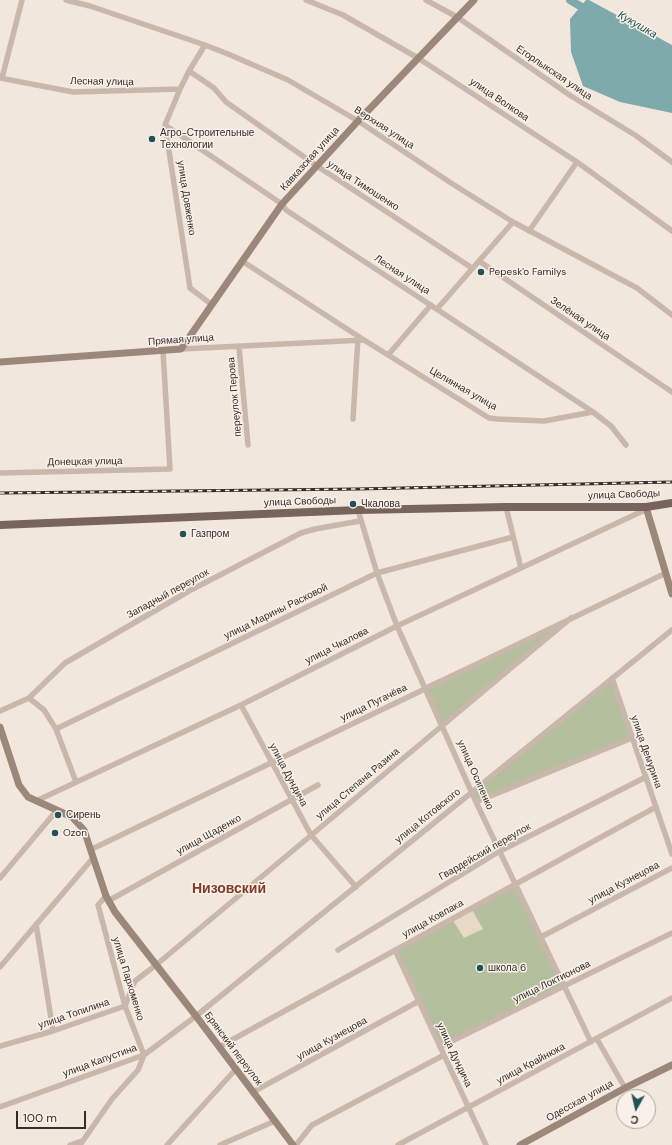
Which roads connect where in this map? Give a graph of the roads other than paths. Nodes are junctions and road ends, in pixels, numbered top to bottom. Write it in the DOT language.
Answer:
graph roads {
  1 [pos="22,0"];
  2 [pos="66,0"];
  3 [pos="306,0"];
  4 [pos="426,0"];
  5 [pos="474,0"];
  6 [pos="457,17"];
  7 [pos="205,45"];
  8 [pos="418,58"];
  9 [pos="189,71"];
  10 [pos="1,78"];
  11 [pos="180,89"];
  12 [pos="358,120"];
  13 [pos="165,125"];
  14 [pos="577,162"];
  15 [pos="672,162"];
  16 [pos="317,166"];
  17 [pos="282,204"];
  18 [pos="513,222"];
  19 [pos="529,231"];
  20 [pos="672,231"];
  21 [pos="242,261"];
  22 [pos="479,261"];
  23 [pos="472,268"];
  24 [pos="211,304"];
  25 [pos="434,307"];
  26 [pos="672,315"];
  27 [pos="358,338"];
  28 [pos="364,340"];
  29 [pos="239,347"];
  30 [pos="181,349"];
  31 [pos="163,351"];
  32 [pos="388,355"];
  33 [pos="0,362"];
  34 [pos="672,392"];
  35 [pos="593,412"];
  36 [pos="353,419"];
  37 [pos="248,445"];
  38 [pos="626,445"];
  39 [pos="0,473"];
  40 [pos="672,503"];
  41 [pos="506,507"];
  42 [pos="646,508"];
  43 [pos="358,510"];
  44 [pos="360,521"];
  45 [pos="0,525"];
  46 [pos="513,537"];
  47 [pos="520,568"];
  48 [pos="377,573"];
  49 [pos="666,573"];
  50 [pos="672,594"];
  51 [pos="571,618"];
  52 [pos="397,626"];
  53 [pos="672,630"];
  54 [pos="612,678"];
  55 [pos="425,688"];
  56 [pos="29,698"];
  57 [pos="241,705"];
  58 [pos="0,711"];
  59 [pos="443,726"];
  60 [pos="0,727"];
  61 [pos="56,729"];
  62 [pos="632,738"];
  63 [pos="271,762"];
  64 [pos="646,777"];
  65 [pos="76,782"];
  66 [pos="318,785"];
  67 [pos="472,792"];
  68 [pos="292,800"];
  69 [pos="36,801"];
  70 [pos="476,802"];
  71 [pos="656,807"];
  72 [pos="57,810"];
  73 [pos="311,835"];
  74 [pos="90,850"];
  75 [pos="500,852"];
  76 [pos="672,854"];
  77 [pos="93,858"];
  78 [pos="672,868"];
  79 [pos="0,870"];
  80 [pos="1,877"];
  81 [pos="516,884"];
  82 [pos="356,887"];
  83 [pos="107,899"];
  84 [pos="36,924"];
  85 [pos="672,933"];
  86 [pos="541,937"];
  87 [pos="338,950"];
  88 [pos="395,950"];
  89 [pos="156,965"];
  90 [pos="0,967"];
  91 [pos="564,986"];
  92 [pos="672,998"];
  93 [pos="419,1001"];
  94 [pos="125,1006"];
  95 [pos="196,1016"];
  96 [pos="53,1031"];
  97 [pos="594,1040"];
  98 [pos="0,1046"];
  99 [pos="219,1047"];
  100 [pos="440,1047"];
  101 [pos="144,1055"];
  102 [pos="444,1055"];
  103 [pos="672,1065"];
  104 [pos="236,1069"];
  105 [pos="625,1088"];
  106 [pos="253,1092"];
  107 [pos="0,1107"];
  108 [pos="468,1107"];
  109 [pos="275,1121"];
  110 [pos="81,1143"];
  111 [pos="523,1144"];
  112 [pos="70,1145"];
  113 [pos="167,1145"];
  114 [pos="220,1145"];
  115 [pos="295,1145"];
  116 [pos="398,1145"];
  117 [pos="486,1145"];
  1 -- 10 [label="street"];
  2 -- 7 [label="street, Верхняя улица"];
  3 -- 8 [label="street, улица Волкова"];
  4 -- 6 [label="street, Егорлыкская улица"];
  5 -- 6 [label="main road, Кавказская улица"];
  6 -- 8 [label="main road, Кавказская улица"];
  6 -- 15 [label="street, Егорлыкская улица"];
  7 -- 9 [label="street"];
  7 -- 12 [label="street, Верхняя улица"];
  8 -- 12 [label="main road, Кавказская улица"];
  8 -- 14 [label="street, улица Волкова"];
  9 -- 11 [label="street"];
  9 -- 16 [label="street, улица Тимошенко"];
  10 -- 11 [label="street, Лесная улица"];
  11 -- 13 [label="street"];
  12 -- 16 [label="main road, Кавказская улица"];
  12 -- 18 [label="street, Верхняя улица"];
  13 -- 17 [label="street, Лесная улица"];
  13 -- 24 [label="street, улица Довженко"];
  14 -- 19 [label="street"];
  14 -- 20 [label="street, улица Волкова"];
  16 -- 17 [label="main road, Кавказская улица"];
  16 -- 23 [label="street, улица Тимошенко"];
  17 -- 21 [label="main road, Кавказская улица"];
  17 -- 25 [label="street, Лесная улица"];
  18 -- 19 [label="street, Верхняя улица"];
  18 -- 22 [label="street"];
  19 -- 26 [label="street, Верхняя улица"];
  21 -- 24 [label="main road, Кавказская улица"];
  21 -- 27 [label="street"];
  22 -- 23 [label="street"];
  22 -- 34 [label="street, Зелёная улица"];
  23 -- 25 [label="street"];
  24 -- 30 [label="main road, Кавказская улица"];
  25 -- 32 [label="street"];
  25 -- 35 [label="street, Лесная улица"];
  27 -- 28 [label="street, Прямая улица"];
  27 -- 29 [label="street, Прямая улица"];
  27 -- 36 [label="street"];
  28 -- 32 [label="street, Целинная улица"];
  29 -- 30 [label="street, Прямая улица"];
  29 -- 37 [label="street, переулок Перова"];
  30 -- 31 [label="main road, Прямая улица"];
  31 -- 33 [label="main road, Прямая улица"];
  31 -- 39 [label="street, Донецкая улица"];
  32 -- 35 [label="street, Целинная улица"];
  35 -- 38 [label="street, Лесная улица"];
  40 -- 42 [label="main road, улица Свободы"];
  41 -- 42 [label="main road, улица Свободы"];
  41 -- 43 [label="main road, улица Свободы"];
  41 -- 46 [label="street"];
  42 -- 47 [label="street, улица Чкалова"];
  42 -- 49 [label="main road"];
  43 -- 44 [label="street, улица Осипенко"];
  43 -- 45 [label="main road, улица Свободы"];
  44 -- 48 [label="street, улица Осипенко"];
  44 -- 56 [label="street, Западный переулок"];
  46 -- 47 [label="street"];
  46 -- 48 [label="street, улица Марины Расковой"];
  47 -- 52 [label="street, улица Чкалова"];
  48 -- 52 [label="street, улица Осипенко"];
  48 -- 61 [label="street, улица Марины Расковой"];
  49 -- 50 [label="main road"];
  49 -- 51 [label="street, улица Пугачёва"];
  51 -- 55 [label="street, улица Пугачёва"];
  51 -- 59 [label="street, улица Степана Разина"];
  52 -- 55 [label="street, улица Осипенко"];
  52 -- 57 [label="street, улица Чкалова"];
  53 -- 54 [label="street, улица Котовского"];
  54 -- 62 [label="street, улица Демурина"];
  54 -- 67 [label="street, улица Котовского"];
  55 -- 59 [label="street, улица Осипенко"];
  55 -- 63 [label="street, улица Пугачёва"];
  56 -- 58 [label="street, Западный переулок"];
  56 -- 61 [label="street"];
  57 -- 63 [label="street, улица Дундича"];
  57 -- 65 [label="street, улица Чкалова"];
  59 -- 67 [label="street, улица Осипенко"];
  59 -- 73 [label="street, улица Степана Разина"];
  60 -- 69 [label="main road, Брянский переулок"];
  61 -- 65 [label="street"];
  62 -- 64 [label="street, улица Демурина"];
  62 -- 70 [label="street, улица Котовского"];
  63 -- 68 [label="street, улица Дундича"];
  63 -- 74 [label="street, улица Пугачёва"];
  64 -- 71 [label="street, улица Демурина"];
  64 -- 75 [label="street, Гвардейский переулок"];
  65 -- 69 [label="street, улица Чкалова"];
  66 -- 68 [label="street, улица Щаденко"];
  67 -- 70 [label="street, улица Осипенко"];
  67 -- 82 [label="street, улица Котовского"];
  68 -- 73 [label="street, улица Дундича"];
  68 -- 83 [label="street, улица Щаденко"];
  69 -- 72 [label="main road, Брянский переулок"];
  70 -- 75 [label="street, улица Осипенко"];
  71 -- 76 [label="street, улица Демурина"];
  71 -- 81 [label="street, улица Ковпака"];
  72 -- 74 [label="main road, Брянский переулок"];
  72 -- 80 [label="street"];
  73 -- 82 [label="street, улица Дундича"];
  73 -- 89 [label="street, улица Степана Разина"];
  74 -- 77 [label="main road, Брянский переулок"];
  75 -- 81 [label="street, улица Осипенко"];
  75 -- 87 [label="street, Гвардейский переулок"];
  77 -- 83 [label="main road, Брянский переулок"];
  77 -- 84 [label="street"];
  78 -- 86 [label="street, улица Кузнецова"];
  79 -- 80 [label="street"];
  81 -- 86 [label="street, улица Осипенко"];
  81 -- 88 [label="street, улица Ковпака"];
  82 -- 95 [label="street, улица Котовского"];
  83 -- 89 [label="main road, Брянский переулок"];
  83 -- 94 [label="street, улица Пархоменко"];
  84 -- 90 [label="street"];
  84 -- 96 [label="street"];
  85 -- 91 [label="street, улица Локтионова"];
  86 -- 91 [label="street, улица Осипенко"];
  88 -- 93 [label="street, улица Дундича"];
  88 -- 99 [label="street, улица Ковпака"];
  89 -- 94 [label="street, улица Топилина"];
  89 -- 95 [label="main road, Брянский переулок"];
  91 -- 97 [label="street, улица Осипенко"];
  91 -- 100 [label="street, улица Локтионова"];
  92 -- 97 [label="street, улица Крайнюка"];
  93 -- 100 [label="street, улица Дундича"];
  93 -- 106 [label="street, улица Кузнецова"];
  94 -- 96 [label="street, улица Топилина"];
  94 -- 101 [label="street, улица Пархоменко"];
  95 -- 99 [label="main road, Брянский переулок"];
  95 -- 101 [label="street, улица Капустина"];
  96 -- 98 [label="street, улица Топилина"];
  97 -- 105 [label="street, улица Осипенко"];
  97 -- 108 [label="street, улица Крайнюка"];
  99 -- 104 [label="main road, Брянский переулок"];
  100 -- 102 [label="street, улица Дундича"];
  101 -- 107 [label="street, улица Капустина"];
  101 -- 110 [label="street"];
  102 -- 108 [label="street, улица Дундича"];
  102 -- 115 [label="street"];
  103 -- 105 [label="main road, Одесская улица"];
  104 -- 106 [label="main road, Брянский переулок"];
  104 -- 113 [label="street"];
  105 -- 111 [label="main road, Одесская улица"];
  106 -- 109 [label="main road, Брянский переулок"];
  108 -- 116 [label="street, улица Крайнюка"];
  108 -- 117 [label="street, улица Дундича"];
  109 -- 114 [label="street"];
  109 -- 115 [label="main road, Брянский переулок"];
  110 -- 112 [label="street"];
}
